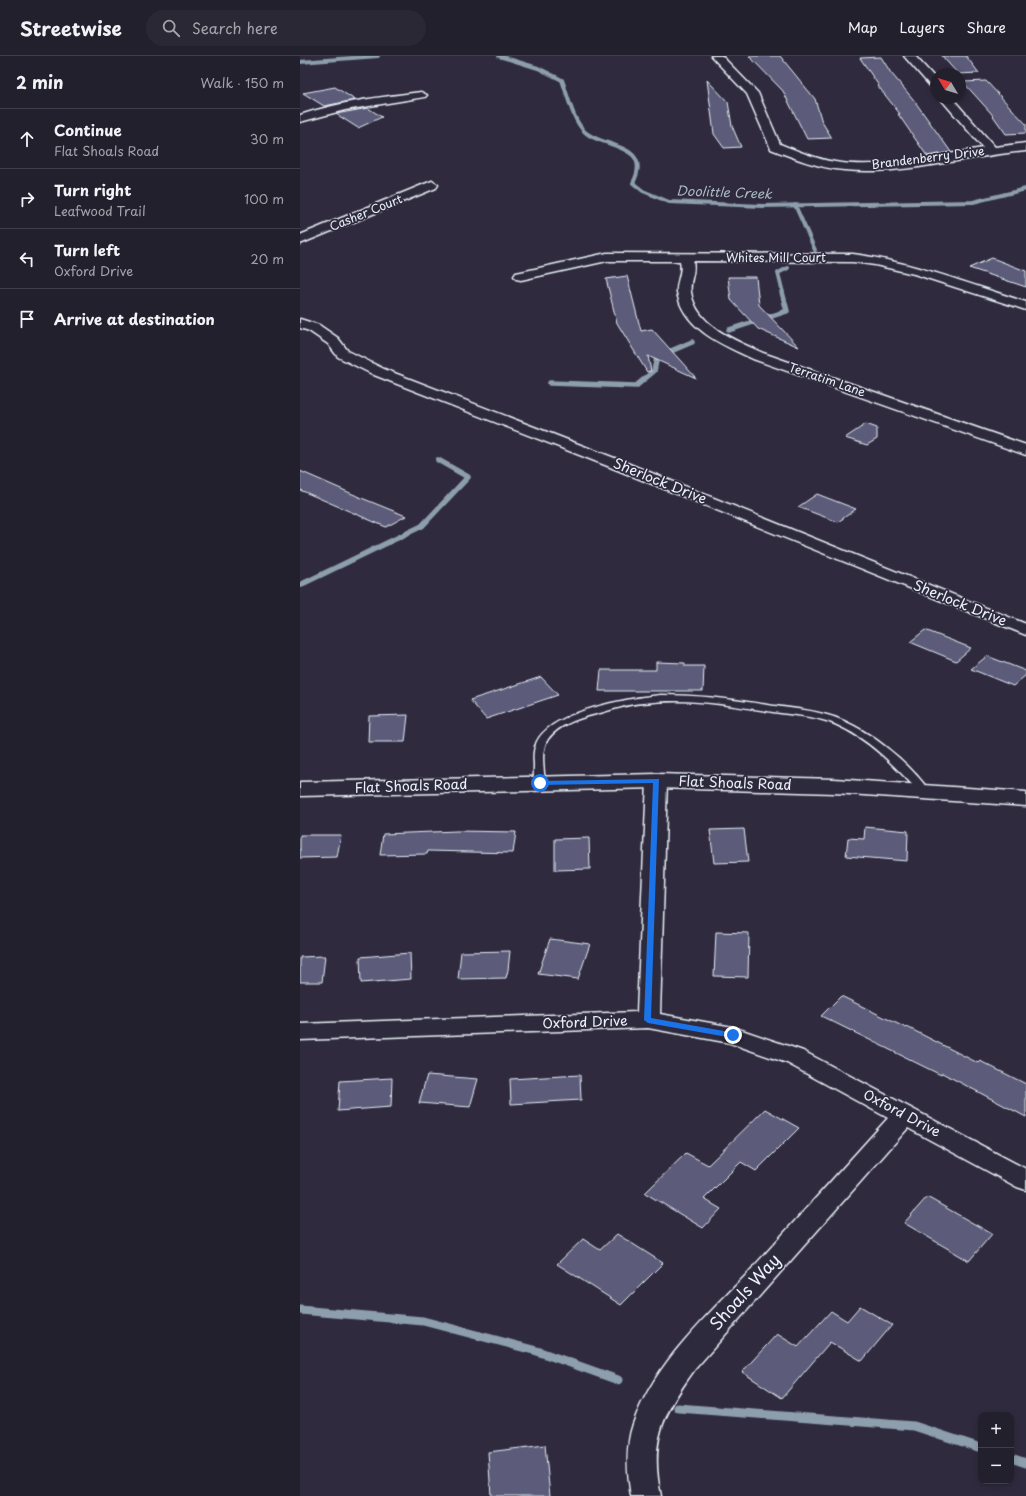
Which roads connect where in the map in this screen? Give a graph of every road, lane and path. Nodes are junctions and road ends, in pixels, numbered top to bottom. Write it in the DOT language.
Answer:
graph roads {
  1 [pos="716,56"];
  2 [pos="909,56"];
  3 [pos="930,79"];
  4 [pos="421,95"];
  5 [pos="951,104"];
  6 [pos="300,119"];
  7 [pos="1026,147"];
  8 [pos="991,150"];
  9 [pos="432,185"];
  10 [pos="300,240"];
  11 [pos="686,258"];
  12 [pos="521,276"];
  13 [pos="1026,306"];
  14 [pos="300,323"];
  15 [pos="1026,450"];
  16 [pos="1026,630"];
  17 [pos="657,781"];
  18 [pos="540,783"];
  19 [pos="300,789"];
  20 [pos="925,792"];
  21 [pos="1026,799"];
  22 [pos="648,1020"];
  23 [pos="300,1032"];
  24 [pos="905,1115"];
  25 [pos="1026,1180"];
  26 [pos="646,1496"];
  1 -- 8 [label="street, Brandenberry Drive"];
  2 -- 3 [label="street"];
  4 -- 6 [label="street"];
  5 -- 8 [label="street"];
  7 -- 8 [label="street, Brandenberry Drive"];
  9 -- 10 [label="street, Casher Court"];
  11 -- 12 [label="street, Whites Mill Court"];
  11 -- 13 [label="street, Whites Mill Court"];
  11 -- 15 [label="street, Terratim Lane"];
  14 -- 16 [label="street, Sherlock Drive"];
  17 -- 18 [label="main road, Flat Shoals Road"];
  17 -- 20 [label="main road, Flat Shoals Road"];
  17 -- 22 [label="street"];
  18 -- 19 [label="main road, Flat Shoals Road"];
  18 -- 20 [label="lane"];
  20 -- 21 [label="main road, Flat Shoals Road"];
  22 -- 23 [label="street, Oxford Drive"];
  22 -- 24 [label="street, Oxford Drive"];
  24 -- 25 [label="street, Oxford Drive"];
  24 -- 26 [label="street, Shoals Way"];
}
